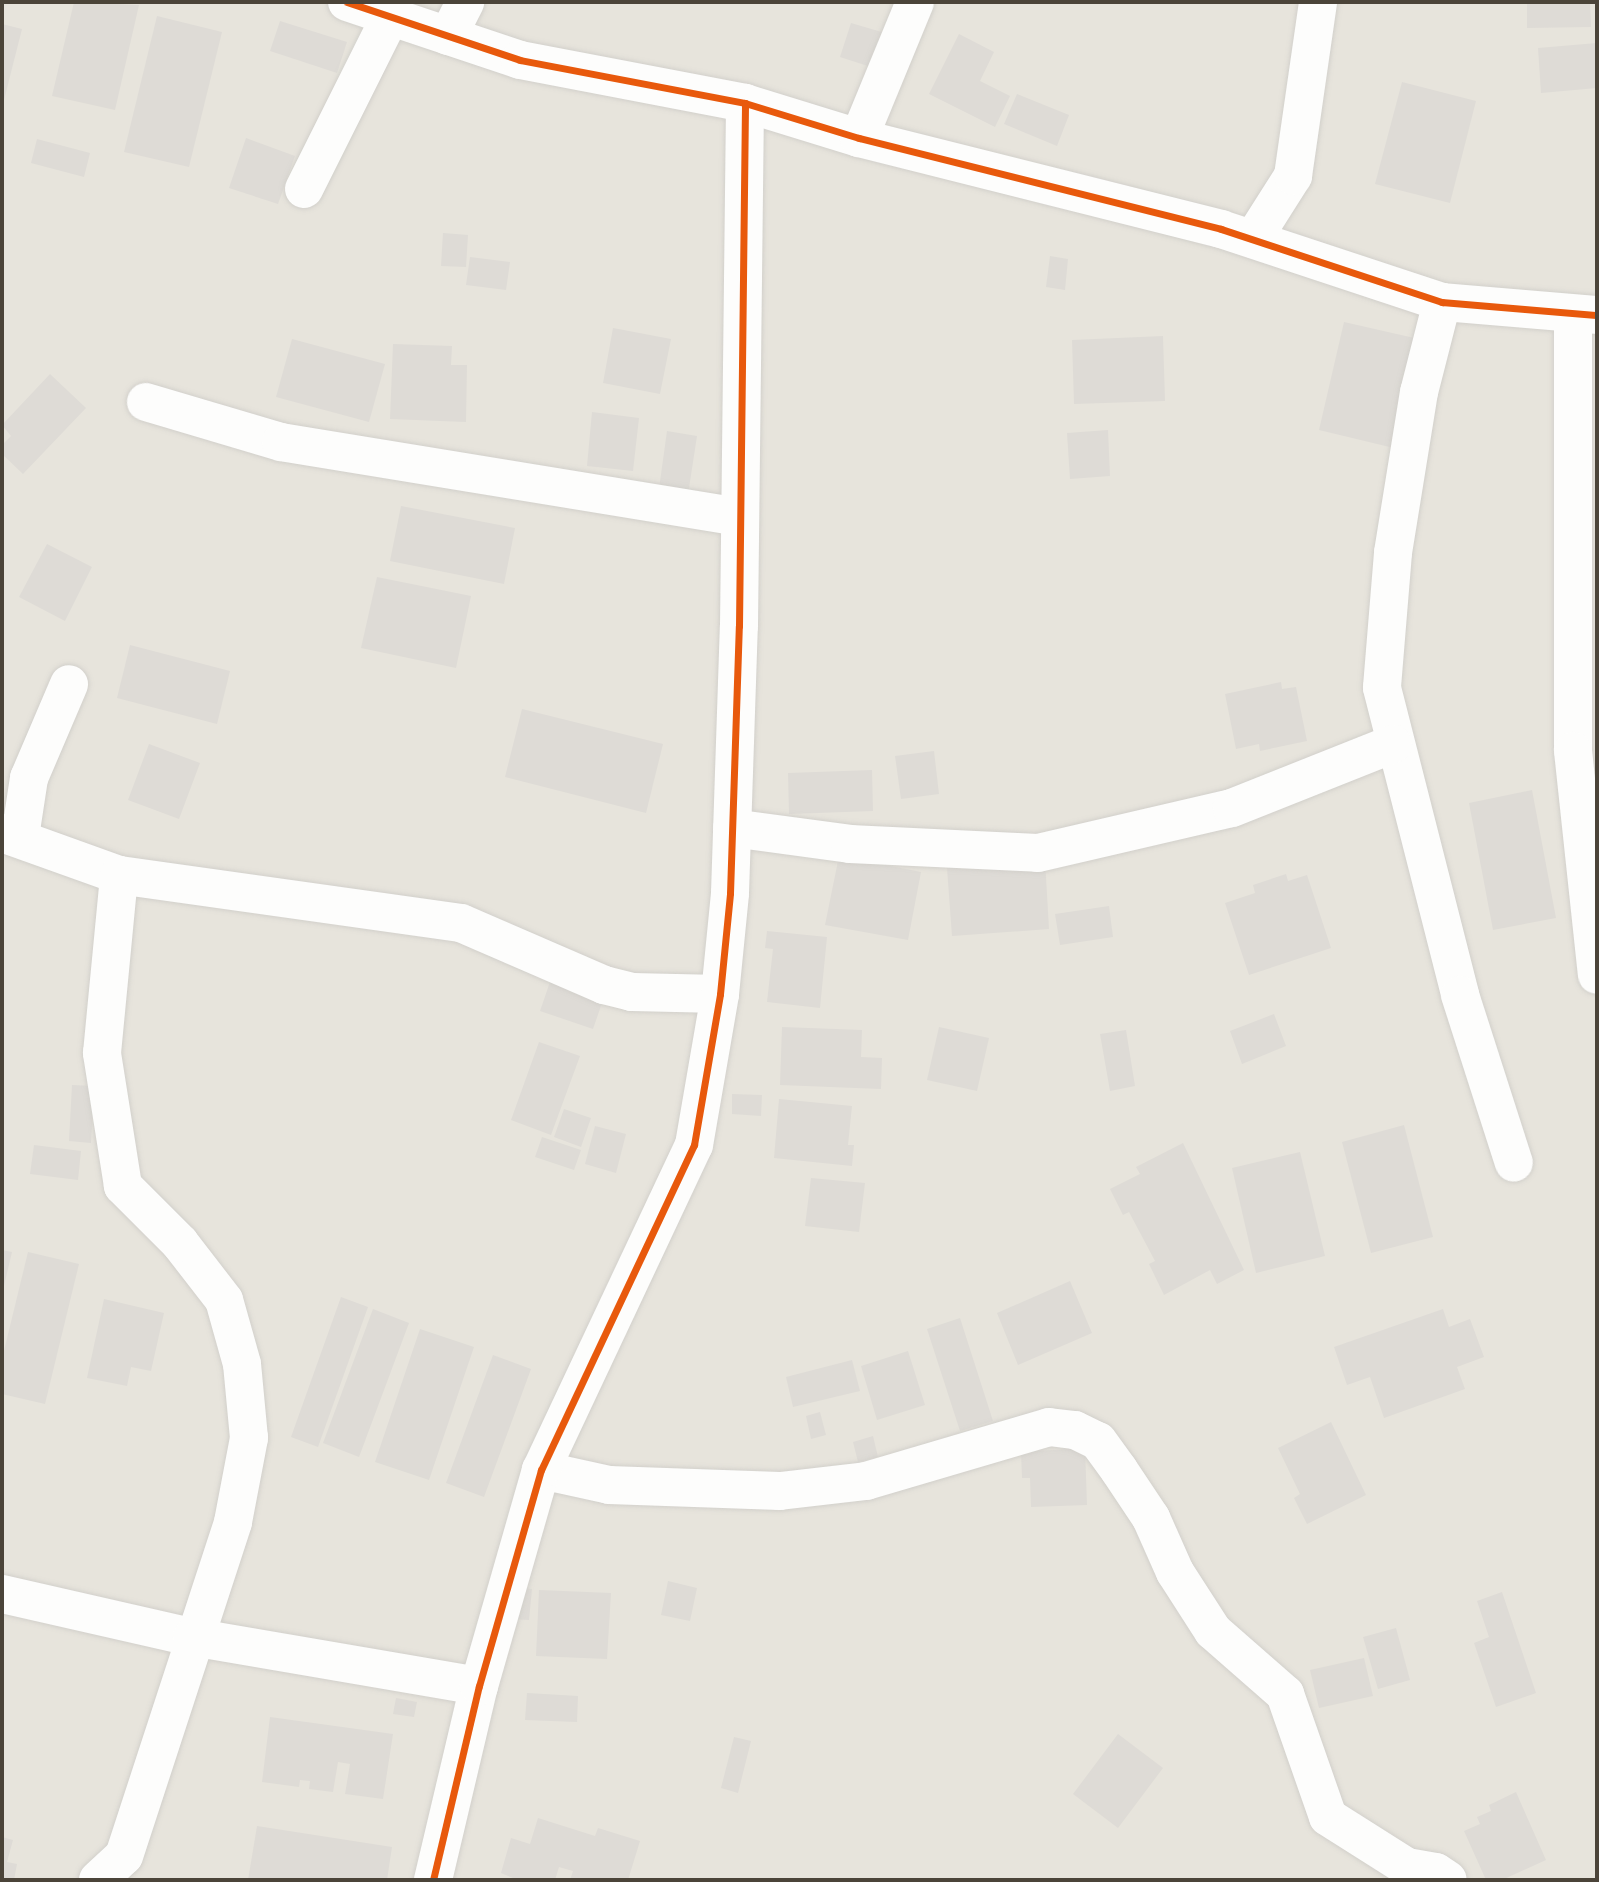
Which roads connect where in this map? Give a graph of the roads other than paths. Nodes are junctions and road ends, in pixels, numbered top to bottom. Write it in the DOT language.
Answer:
graph roads {
  1 [pos="347,2"];
  2 [pos="465,2"];
  3 [pos="915,2"];
  4 [pos="1318,2"];
  5 [pos="390,17"];
  6 [pos="448,36"];
  7 [pos="745,103"];
  8 [pos="859,138"];
  9 [pos="304,190"];
  10 [pos="1253,239"];
  11 [pos="1442,302"];
  12 [pos="1585,315"];
  13 [pos="146,402"];
  14 [pos="739,517"];
  15 [pos="69,684"];
  16 [pos="1393,744"];
  17 [pos="732,828"];
  18 [pos="11,835"];
  19 [pos="119,875"];
  20 [pos="1597,975"];
  21 [pos="720,994"];
  22 [pos="1514,1163"];
  23 [pos="541,1470"];
  24 [pos="2,1594"];
  25 [pos="192,1637"];
  26 [pos="479,1686"];
  27 [pos="98,1880"];
  28 [pos="433,1880"];
  29 [pos="1448,1880"];
  1 -- 5 [label="street"];
  2 -- 6 [label="street"];
  3 -- 8 [label="street"];
  4 -- 10 [label="street"];
  5 -- 6 [label="street"];
  5 -- 9 [label="street"];
  6 -- 7 [label="street"];
  7 -- 8 [label="street"];
  7 -- 14 [label="street"];
  8 -- 10 [label="street"];
  10 -- 11 [label="street"];
  11 -- 12 [label="street"];
  11 -- 16 [label="street"];
  12 -- 20 [label="street"];
  13 -- 14 [label="street"];
  14 -- 17 [label="street"];
  15 -- 18 [label="street"];
  16 -- 17 [label="street"];
  16 -- 22 [label="street"];
  17 -- 21 [label="street"];
  18 -- 19 [label="street"];
  19 -- 21 [label="street"];
  19 -- 25 [label="street"];
  21 -- 23 [label="street"];
  23 -- 26 [label="street"];
  23 -- 29 [label="street"];
  24 -- 25 [label="street"];
  25 -- 26 [label="street"];
  25 -- 27 [label="street"];
  26 -- 28 [label="street"];
}
